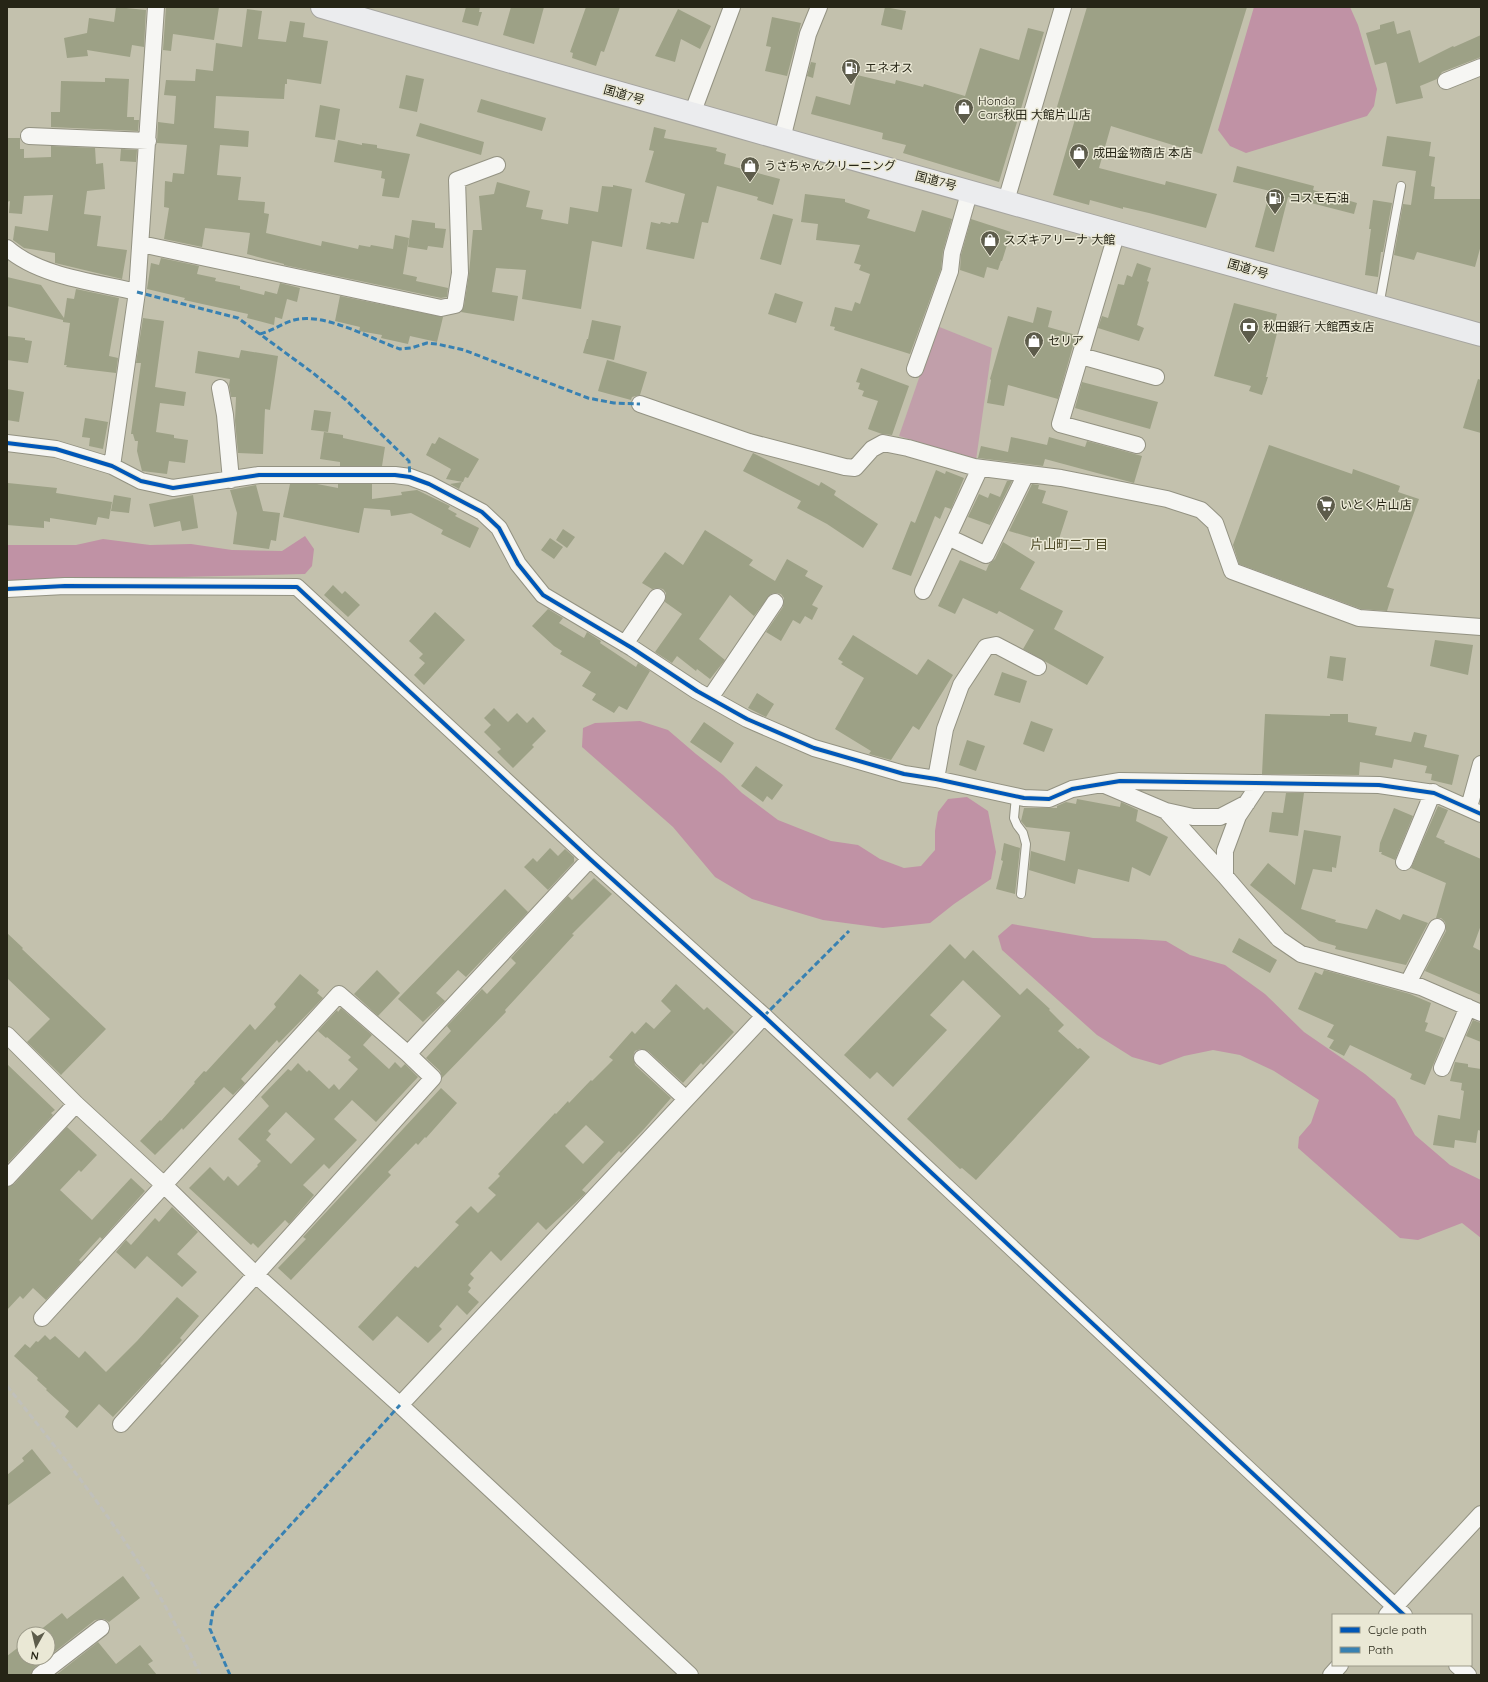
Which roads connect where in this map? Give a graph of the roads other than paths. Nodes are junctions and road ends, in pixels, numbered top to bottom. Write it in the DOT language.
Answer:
graph roads {
  1 [pos="156,7"];
  2 [pos="322,7"];
  3 [pos="732,7"];
  4 [pos="819,7"];
  5 [pos="1064,7"];
  6 [pos="365,13"];
  7 [pos="1481,67"];
  8 [pos="1446,81"];
  9 [pos="692,114"];
  10 [pos="28,136"];
  11 [pos="782,139"];
  12 [pos="148,141"];
  13 [pos="497,165"];
  14 [pos="1401,186"];
  15 [pos="970,190"];
  16 [pos="1006,201"];
  17 [pos="1118,232"];
  18 [pos="141,244"];
  19 [pos="7,248"];
  20 [pos="137,292"];
  21 [pos="1379,306"];
  22 [pos="1481,335"];
  23 [pos="1081,356"];
  24 [pos="915,369"];
  25 [pos="1156,377"];
  26 [pos="220,388"];
  27 [pos="640,404"];
  28 [pos="7,443"];
  29 [pos="1137,445"];
  30 [pos="112,466"];
  31 [pos="980,468"];
  32 [pos="1026,474"];
  33 [pos="232,480"];
  34 [pos="948,537"];
  35 [pos="7,589"];
  36 [pos="923,591"];
  37 [pos="657,597"];
  38 [pos="774,602"];
  39 [pos="1481,627"];
  40 [pos="624,644"];
  41 [pos="1038,667"];
  42 [pos="710,698"];
  43 [pos="1481,764"];
  44 [pos="936,779"];
  45 [pos="1260,783"];
  46 [pos="1102,784"];
  47 [pos="1433,792"];
  48 [pos="1016,796"];
  49 [pos="1247,803"];
  50 [pos="1166,811"];
  51 [pos="1475,811"];
  52 [pos="590,859"];
  53 [pos="1404,862"];
  54 [pos="1225,876"];
  55 [pos="1021,894"];
  56 [pos="1437,927"];
  57 [pos="1408,983"];
  58 [pos="1474,1010"];
  59 [pos="764,1016"];
  60 [pos="9,1040"];
  61 [pos="408,1054"];
  62 [pos="642,1058"];
  63 [pos="1442,1068"];
  64 [pos="686,1099"];
  65 [pos="76,1104"];
  66 [pos="7,1178"];
  67 [pos="163,1184"];
  68 [pos="256,1275"];
  69 [pos="42,1318"];
  70 [pos="400,1405"];
  71 [pos="121,1424"];
  72 [pos="1481,1514"];
  73 [pos="1395,1612"];
  74 [pos="100,1628"];
  75 [pos="1339,1666"];
  76 [pos="1458,1666"];
  77 [pos="40,1675"];
  78 [pos="690,1675"];
  79 [pos="1331,1675"];
  80 [pos="1468,1675"];
  1 -- 12 [label="street"];
  2 -- 6 [label="highway, 国道7号"];
  3 -- 9 [label="street"];
  4 -- 11 [label="street"];
  5 -- 16 [label="street"];
  6 -- 9 [label="highway, 国道7号"];
  7 -- 8 [label="street"];
  9 -- 11 [label="highway, 国道7号"];
  10 -- 12 [label="street"];
  11 -- 15 [label="highway, 国道7号"];
  12 -- 18 [label="street"];
  13 -- 18 [label="street"];
  14 -- 21 [label="lane"];
  15 -- 16 [label="highway, 国道7号"];
  15 -- 24 [label="street"];
  16 -- 17 [label="highway, 国道7号"];
  17 -- 21 [label="highway, 国道7号"];
  17 -- 23 [label="street"];
  18 -- 20 [label="street"];
  19 -- 20 [label="street"];
  20 -- 30 [label="street"];
  21 -- 22 [label="highway, 国道7号"];
  23 -- 25 [label="street"];
  23 -- 29 [label="street"];
  26 -- 33 [label="street"];
  27 -- 31 [label="street"];
  28 -- 30 [label="street"];
  30 -- 33 [label="street"];
  31 -- 32 [label="street"];
  31 -- 34 [label="street"];
  32 -- 34 [label="street"];
  32 -- 39 [label="street"];
  33 -- 40 [label="street"];
  34 -- 36 [label="street"];
  35 -- 52 [label="street"];
  37 -- 40 [label="street"];
  38 -- 42 [label="street"];
  40 -- 42 [label="street"];
  41 -- 44 [label="street"];
  42 -- 44 [label="street"];
  43 -- 51 [label="street"];
  44 -- 48 [label="street"];
  45 -- 46 [label="street"];
  45 -- 47 [label="street"];
  45 -- 49 [label="street"];
  46 -- 48 [label="street"];
  46 -- 50 [label="street"];
  47 -- 51 [label="street"];
  47 -- 53 [label="street"];
  48 -- 55 [label="lane"];
  49 -- 50 [label="street"];
  49 -- 54 [label="street"];
  50 -- 54 [label="street"];
  52 -- 59 [label="street"];
  52 -- 61 [label="street"];
  54 -- 57 [label="street"];
  56 -- 57 [label="street"];
  57 -- 58 [label="street"];
  58 -- 63 [label="street"];
  59 -- 64 [label="street"];
  59 -- 73 [label="street"];
  60 -- 65 [label="street"];
  61 -- 67 [label="street"];
  61 -- 68 [label="street"];
  62 -- 64 [label="street"];
  64 -- 70 [label="street"];
  65 -- 66 [label="street"];
  65 -- 67 [label="street"];
  67 -- 68 [label="street"];
  67 -- 69 [label="street"];
  68 -- 70 [label="street"];
  68 -- 71 [label="street"];
  70 -- 78 [label="street"];
  72 -- 73 [label="street"];
  74 -- 77 [label="street"];
  75 -- 79 [label="street"];
  76 -- 80 [label="street"];
}
